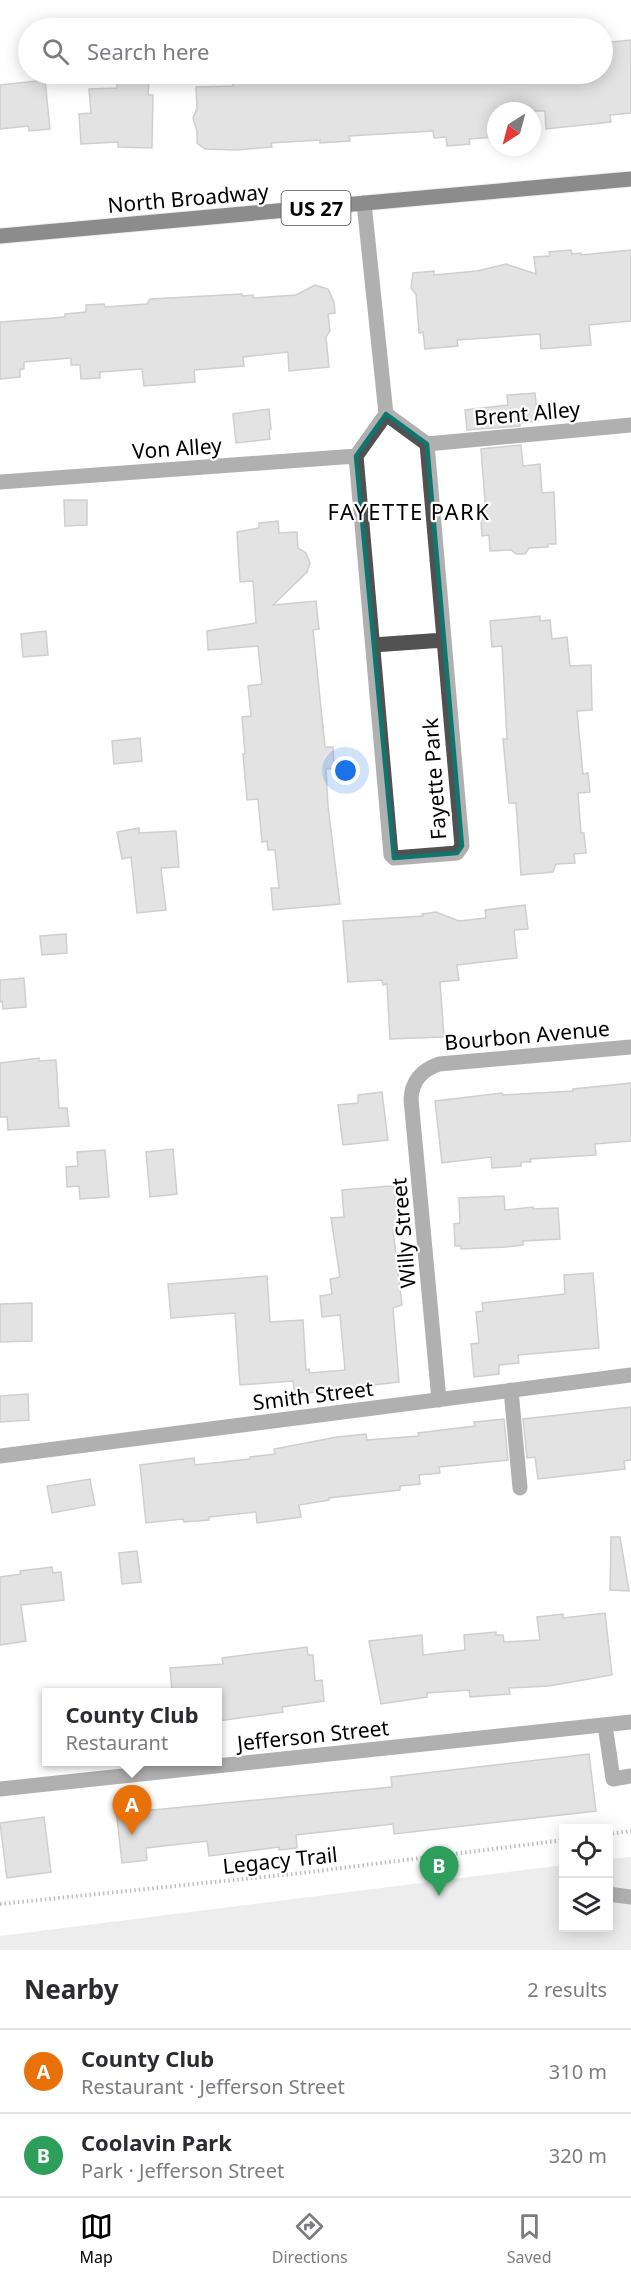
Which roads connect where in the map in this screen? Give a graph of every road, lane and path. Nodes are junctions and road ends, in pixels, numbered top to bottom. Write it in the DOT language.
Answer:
graph roads {
  1 [pos="631,179"];
  2 [pos="364,203"];
  3 [pos="0,236"];
  4 [pos="386,414"];
  5 [pos="631,425"];
  6 [pos="427,444"];
  7 [pos="356,456"];
  8 [pos="0,482"];
  9 [pos="444,640"];
  10 [pos="373,645"];
  11 [pos="631,1047"];
  12 [pos="427,1068"];
  13 [pos="631,1375"];
  14 [pos="511,1390"];
  15 [pos="439,1400"];
  16 [pos="0,1456"];
  17 [pos="520,1488"];
  18 [pos="631,1722"];
  19 [pos="605,1725"];
  20 [pos="217,1766"];
  21 [pos="222,1766"];
  22 [pos="631,1776"];
  23 [pos="0,1789"];
  24 [pos="631,1832"];
  25 [pos="613,1834"];
  26 [pos="559,1841"];
  27 [pos="613,1895"];
  28 [pos="631,1898"];
  29 [pos="0,1904"];
  1 -- 2 [label="main road, North Broadway / US 27"];
  2 -- 3 [label="main road, North Broadway / US 27"];
  2 -- 4 [label="street"];
  4 -- 6 [label="street"];
  4 -- 7 [label="street"];
  5 -- 6 [label="street, Brent Alley"];
  6 -- 9 [label="street, Fayette Park"];
  7 -- 8 [label="street, Von Alley"];
  7 -- 10 [label="street, Fayette Park"];
  9 -- 10 [label="street"];
  9 -- 10 [label="street, Fayette Park"];
  11 -- 12 [label="street, Bourbon Avenue"];
  12 -- 15 [label="street, Willy Street"];
  13 -- 14 [label="street, Smith Street"];
  14 -- 15 [label="street, Smith Street"];
  14 -- 17 [label="street"];
  15 -- 16 [label="street, Smith Street"];
  18 -- 19 [label="street, Jefferson Street"];
  19 -- 21 [label="street, Jefferson Street"];
  19 -- 22 [label="street"];
  20 -- 23 [label="street, Jefferson Street"];
  24 -- 25 [label="path"];
  26 -- 29 [label="path, Legacy Trail"];
  27 -- 28 [label="street"];
}
